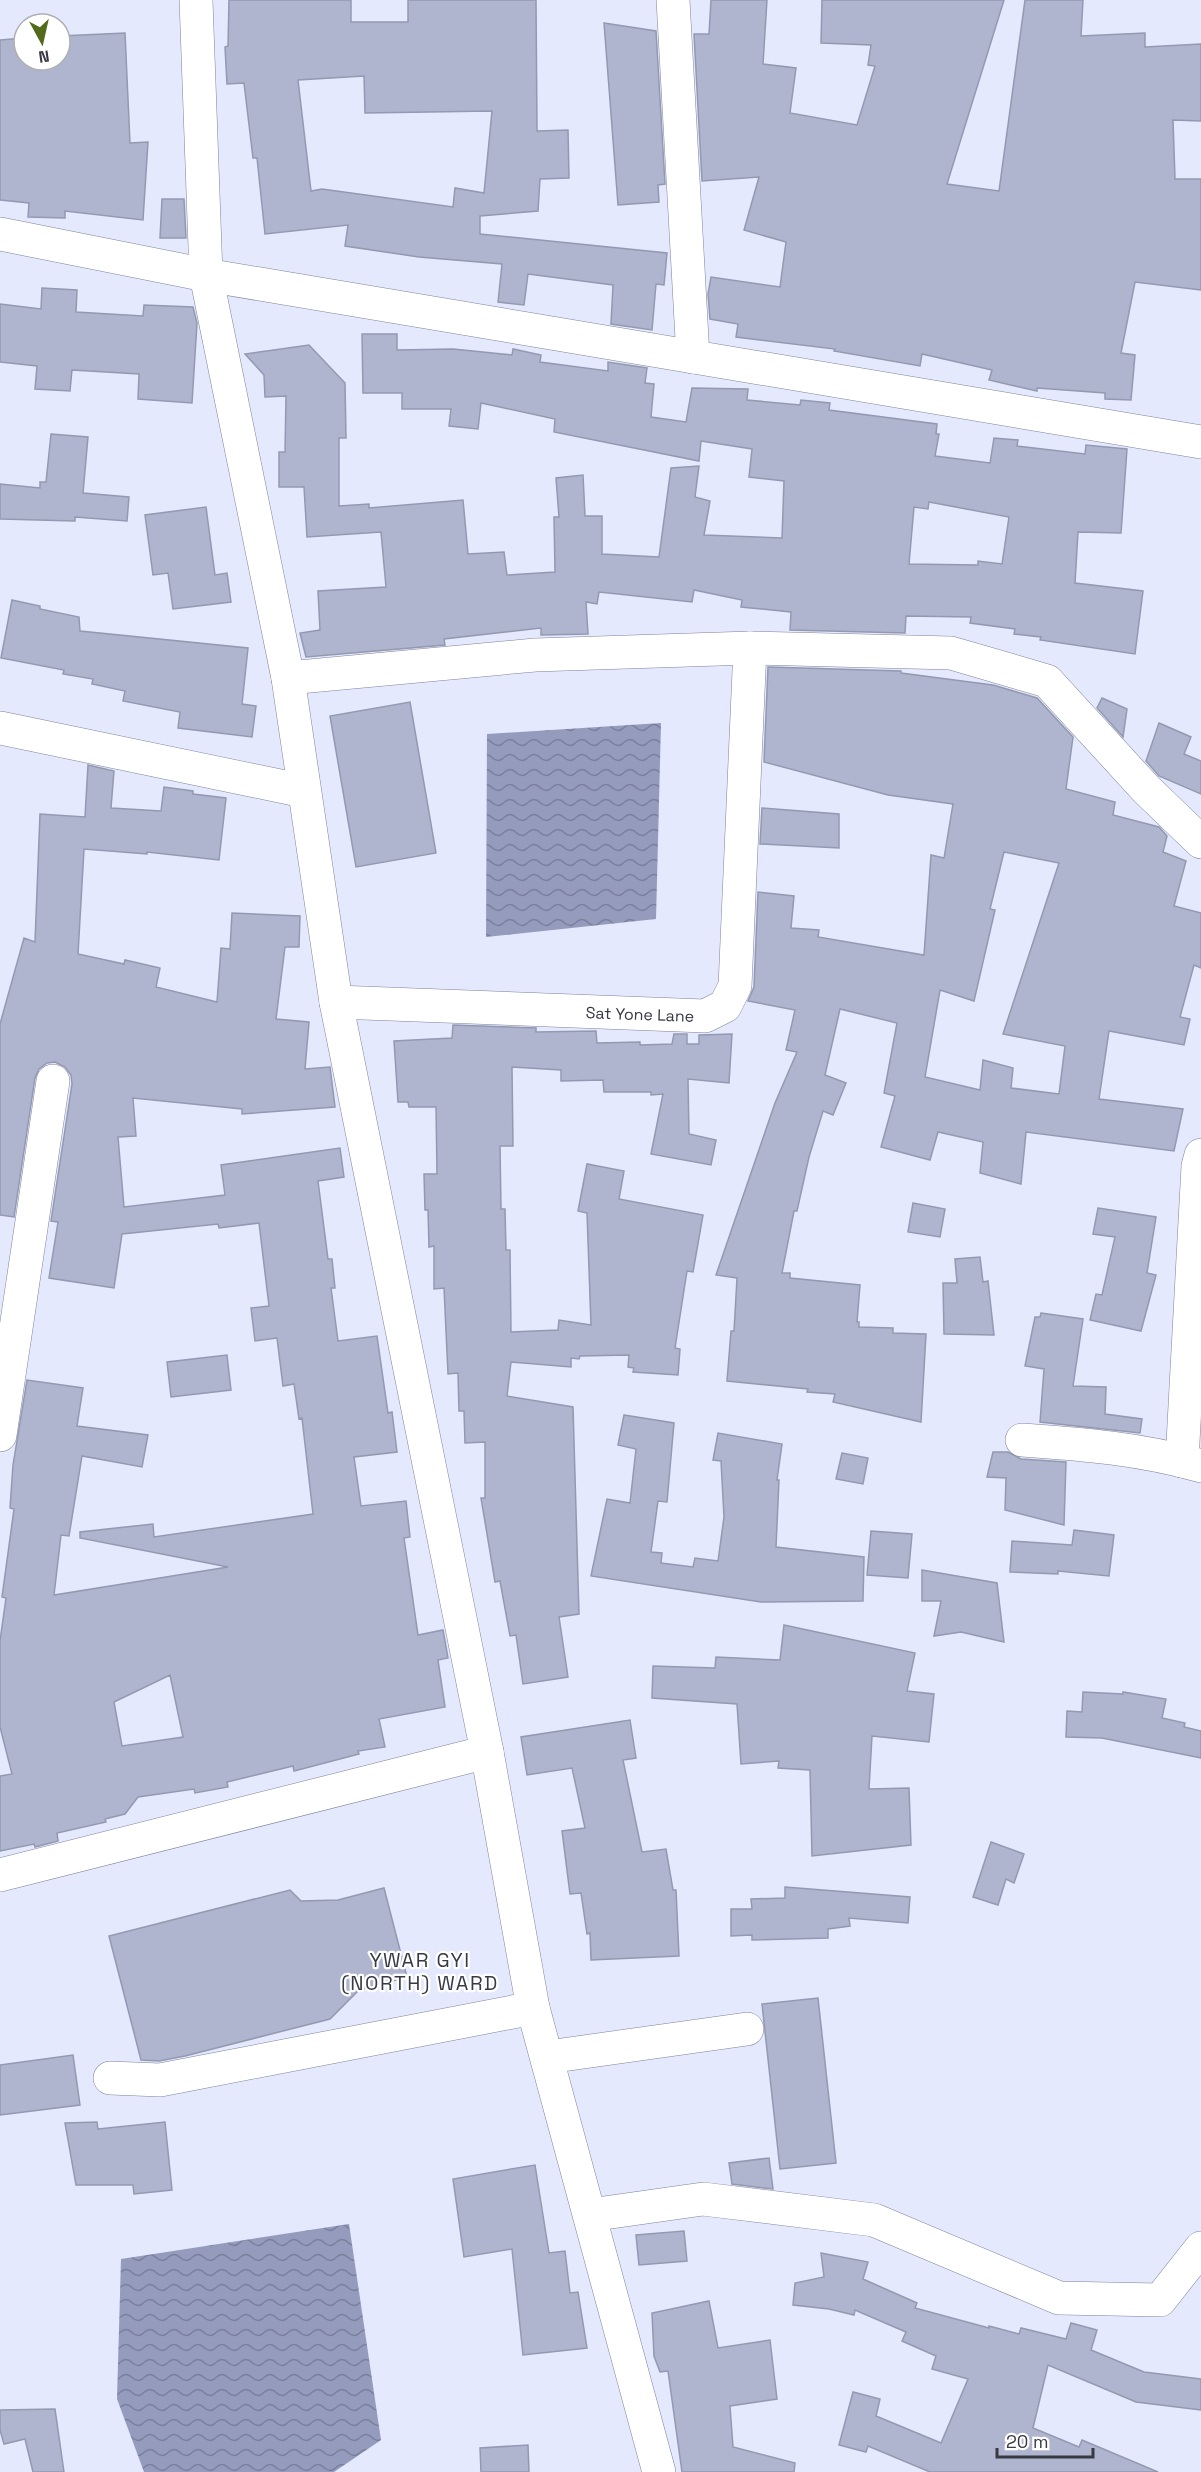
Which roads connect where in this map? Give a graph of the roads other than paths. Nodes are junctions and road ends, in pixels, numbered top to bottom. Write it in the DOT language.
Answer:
graph roads {
  1 [pos="196,0"];
  2 [pos="673,0"];
  3 [pos="0,234"];
  4 [pos="206,275"];
  5 [pos="693,357"];
  6 [pos="1201,442"];
  7 [pos="750,648"];
  8 [pos="288,678"];
  9 [pos="0,728"];
  10 [pos="304,791"];
  11 [pos="1201,842"];
  12 [pos="336,1002"];
  13 [pos="53,1081"];
  14 [pos="1201,1155"];
  15 [pos="0,1435"];
  16 [pos="1022,1440"];
  17 [pos="1191,1464"];
  18 [pos="487,1752"];
  19 [pos="0,1875"];
  20 [pos="533,2008"];
  21 [pos="747,2029"];
  22 [pos="548,2057"];
  23 [pos="110,2078"];
  24 [pos="590,2215"];
  25 [pos="1201,2248"];
  26 [pos="659,2472"];
  1 -- 4 [label="street"];
  2 -- 5 [label="street"];
  3 -- 4 [label="street"];
  4 -- 5 [label="street"];
  4 -- 8 [label="street"];
  5 -- 6 [label="street"];
  7 -- 8 [label="street"];
  7 -- 11 [label="street"];
  7 -- 12 [label="street, Sat Yone Lane"];
  8 -- 10 [label="street"];
  9 -- 10 [label="street"];
  10 -- 12 [label="street"];
  12 -- 18 [label="street"];
  13 -- 15 [label="street"];
  14 -- 17 [label="street"];
  16 -- 17 [label="street"];
  18 -- 19 [label="street"];
  18 -- 20 [label="street"];
  20 -- 22 [label="street"];
  20 -- 23 [label="street"];
  21 -- 22 [label="street"];
  22 -- 24 [label="street"];
  24 -- 25 [label="street"];
  24 -- 26 [label="street"];
}
